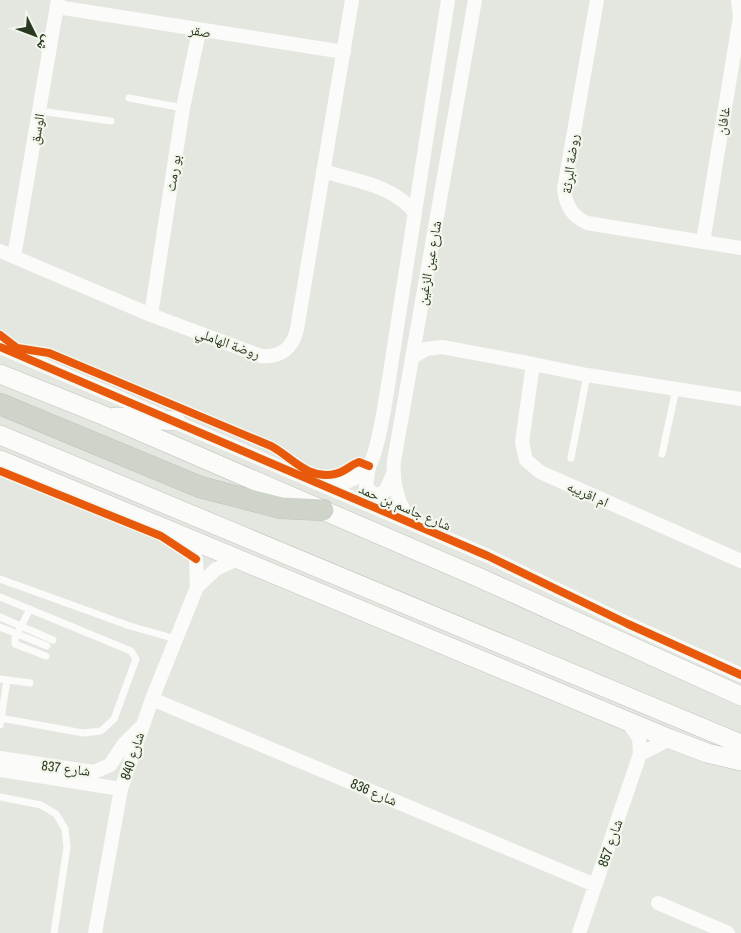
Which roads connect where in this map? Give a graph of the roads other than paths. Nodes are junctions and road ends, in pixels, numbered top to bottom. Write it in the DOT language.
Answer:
graph roads {
  1 [pos="352,0"];
  2 [pos="448,0"];
  3 [pos="475,0"];
  4 [pos="597,0"];
  5 [pos="738,0"];
  6 [pos="58,4"];
  7 [pos="199,31"];
  8 [pos="344,52"];
  9 [pos="129,98"];
  10 [pos="183,108"];
  11 [pos="40,111"];
  12 [pos="112,121"];
  13 [pos="323,171"];
  14 [pos="421,176"];
  15 [pos="391,192"];
  16 [pos="415,213"];
  17 [pos="703,242"];
  18 [pos="741,248"];
  19 [pos="0,251"];
  20 [pos="14,257"];
  21 [pos="151,315"];
  22 [pos="418,327"];
  23 [pos="0,347"];
  24 [pos="442,347"];
  25 [pos="413,357"];
  26 [pos="533,364"];
  27 [pos="0,374"];
  28 [pos="587,375"];
  29 [pos="676,389"];
  30 [pos="741,399"];
  31 [pos="0,404"];
  32 [pos="105,416"];
  33 [pos="176,421"];
  34 [pos="0,435"];
  35 [pos="662,454"];
  36 [pos="571,458"];
  37 [pos="0,460"];
  38 [pos="369,466"];
  39 [pos="393,473"];
  40 [pos="110,481"];
  41 [pos="326,486"];
  42 [pos="323,510"];
  43 [pos="140,518"];
  44 [pos="412,523"];
  45 [pos="184,536"];
  46 [pos="240,558"];
  47 [pos="741,561"];
  48 [pos="282,577"];
  49 [pos="0,579"];
  50 [pos="197,588"];
  51 [pos="384,596"];
  52 [pos="0,597"];
  53 [pos="30,609"];
  54 [pos="0,617"];
  55 [pos="21,625"];
  56 [pos="0,627"];
  57 [pos="17,634"];
  58 [pos="176,639"];
  59 [pos="53,640"];
  60 [pos="47,646"];
  61 [pos="46,656"];
  62 [pos="741,675"];
  63 [pos="3,679"];
  64 [pos="30,683"];
  65 [pos="741,696"];
  66 [pos="152,699"];
  67 [pos="0,720"];
  68 [pos="626,720"];
  69 [pos="142,726"];
  70 [pos="670,739"];
  71 [pos="741,744"];
  72 [pos="640,754"];
  73 [pos="0,758"];
  74 [pos="741,761"];
  75 [pos="0,770"];
  76 [pos="121,789"];
  77 [pos="0,797"];
  78 [pos="595,885"];
  79 [pos="658,903"];
  80 [pos="54,933"];
  81 [pos="96,933"];
  82 [pos="579,933"];
  83 [pos="728,933"];
  1 -- 8 [label="street, روضة الهاملي"];
  2 -- 14 [label="street, شارع عين الزغين"];
  3 -- 22 [label="street, شارع عين الزغين"];
  4 -- 17 [label="street, روضة البرثة"];
  5 -- 17 [label="street, غافان"];
  6 -- 7 [label="street, صقر"];
  6 -- 11 [label="street, الوسق"];
  7 -- 8 [label="street, صقر"];
  7 -- 10 [label="street, بو رمث"];
  8 -- 13 [label="street, روضة الهاملي"];
  9 -- 10 [label="lane"];
  10 -- 21 [label="street, بو رمث"];
  11 -- 12 [label="lane"];
  11 -- 20 [label="street, الوسق"];
  13 -- 15 [label="street"];
  13 -- 21 [label="street, روضة الهاملي"];
  14 -- 15 [label="street"];
  14 -- 16 [label="street, شارع عين الزغين"];
  15 -- 16 [label="street"];
  16 -- 38 [label="street, شارع عين الزغين"];
  17 -- 18 [label="street, روضة البرثة"];
  19 -- 20 [label="street, روضة الهاملي"];
  20 -- 21 [label="street, روضة الهاملي"];
  22 -- 24 [label="street"];
  22 -- 25 [label="street, شارع عين الزغين"];
  23 -- 33 [label="street, شارع جاسم بن حمد"];
  24 -- 25 [label="street"];
  24 -- 26 [label="street"];
  25 -- 39 [label="street, شارع عين الزغين"];
  26 -- 28 [label="street"];
  26 -- 47 [label="street, ام اقريبه"];
  27 -- 32 [label="main road"];
  28 -- 29 [label="street"];
  28 -- 36 [label="lane"];
  29 -- 30 [label="street"];
  29 -- 35 [label="lane"];
  31 -- 42 [label="main road"];
  32 -- 33 [label="main road"];
  32 -- 42 [label="main road"];
  33 -- 41 [label="street, شارع جاسم بن حمد"];
  34 -- 40 [label="main road"];
  37 -- 43 [label="main road"];
  38 -- 39 [label="street, شارع عين الزغين"];
  38 -- 41 [label="street"];
  39 -- 44 [label="street, شارع عين الزغين"];
  40 -- 43 [label="main road"];
  40 -- 51 [label="main road"];
  41 -- 44 [label="street, شارع جاسم بن حمد"];
  42 -- 65 [label="main road"];
  43 -- 45 [label="main road"];
  44 -- 62 [label="street, شارع جاسم بن حمد"];
  45 -- 46 [label="main road"];
  45 -- 50 [label="street, شارع 840"];
  46 -- 48 [label="main road"];
  46 -- 50 [label="street, شارع 840"];
  48 -- 51 [label="main road"];
  48 -- 68 [label="main road"];
  49 -- 58 [label="lane"];
  50 -- 58 [label="street, شارع 840"];
  51 -- 71 [label="main road"];
  52 -- 53 [label="lane"];
  53 -- 55 [label="lane"];
  53 -- 67 [label="lane"];
  54 -- 55 [label="lane"];
  55 -- 57 [label="lane"];
  55 -- 59 [label="lane"];
  56 -- 57 [label="lane"];
  57 -- 60 [label="lane"];
  57 -- 61 [label="lane"];
  58 -- 66 [label="street, شارع 840"];
  63 -- 64 [label="lane"];
  63 -- 67 [label="lane"];
  66 -- 69 [label="street, شارع 840"];
  66 -- 78 [label="street, شارع 836"];
  68 -- 70 [label="main road"];
  68 -- 72 [label="street"];
  69 -- 73 [label="street, شارع 837"];
  69 -- 76 [label="street, شارع 840"];
  70 -- 72 [label="street"];
  70 -- 74 [label="main road"];
  72 -- 78 [label="street, شارع 857"];
  75 -- 76 [label="street, شارع 837"];
  76 -- 81 [label="street, شارع 840"];
  77 -- 80 [label="lane"];
  78 -- 82 [label="street, شارع 857"];
  79 -- 83 [label="street"];
}
